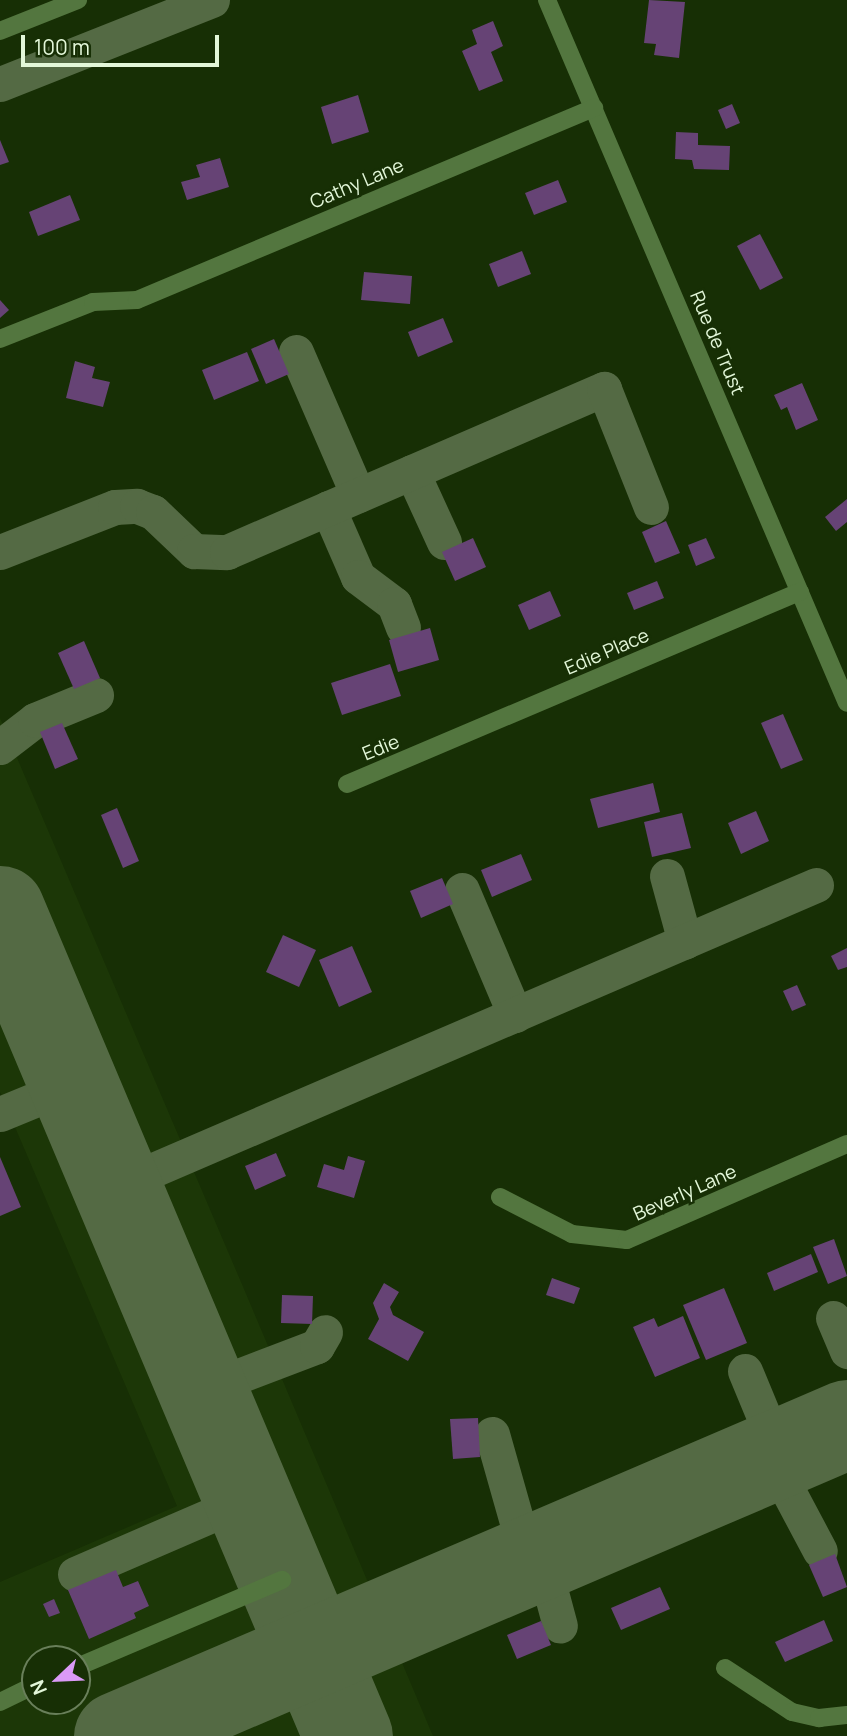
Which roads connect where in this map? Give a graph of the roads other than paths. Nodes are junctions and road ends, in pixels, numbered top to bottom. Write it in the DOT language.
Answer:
graph roads {
  1 [pos="78,0"];
  2 [pos="547,0"];
  3 [pos="43,6"];
  4 [pos="0,32"];
  5 [pos="594,108"];
  6 [pos="0,339"];
  7 [pos="800,593"];
  8 [pos="847,703"];
  9 [pos="431,751"];
  10 [pos="347,784"];
  11 [pos="847,1144"];
  12 [pos="500,1197"];
  13 [pos="282,1580"];
  14 [pos="91,1661"];
  15 [pos="725,1668"];
  16 [pos="21,1692"];
  17 [pos="0,1703"];
  18 [pos="847,1714"];
  1 -- 3 [label="street"];
  2 -- 5 [label="street, Rue de Trust"];
  3 -- 4 [label="street"];
  5 -- 6 [label="street, Cathy Lane"];
  5 -- 7 [label="street, Rue de Trust"];
  7 -- 8 [label="street, Rue de Trust"];
  7 -- 9 [label="street, Edie Place"];
  9 -- 10 [label="street, Edie"];
  11 -- 12 [label="street, Beverly Lane"];
  13 -- 14 [label="street"];
  15 -- 18 [label="street"];
  16 -- 17 [label="street"];
}
